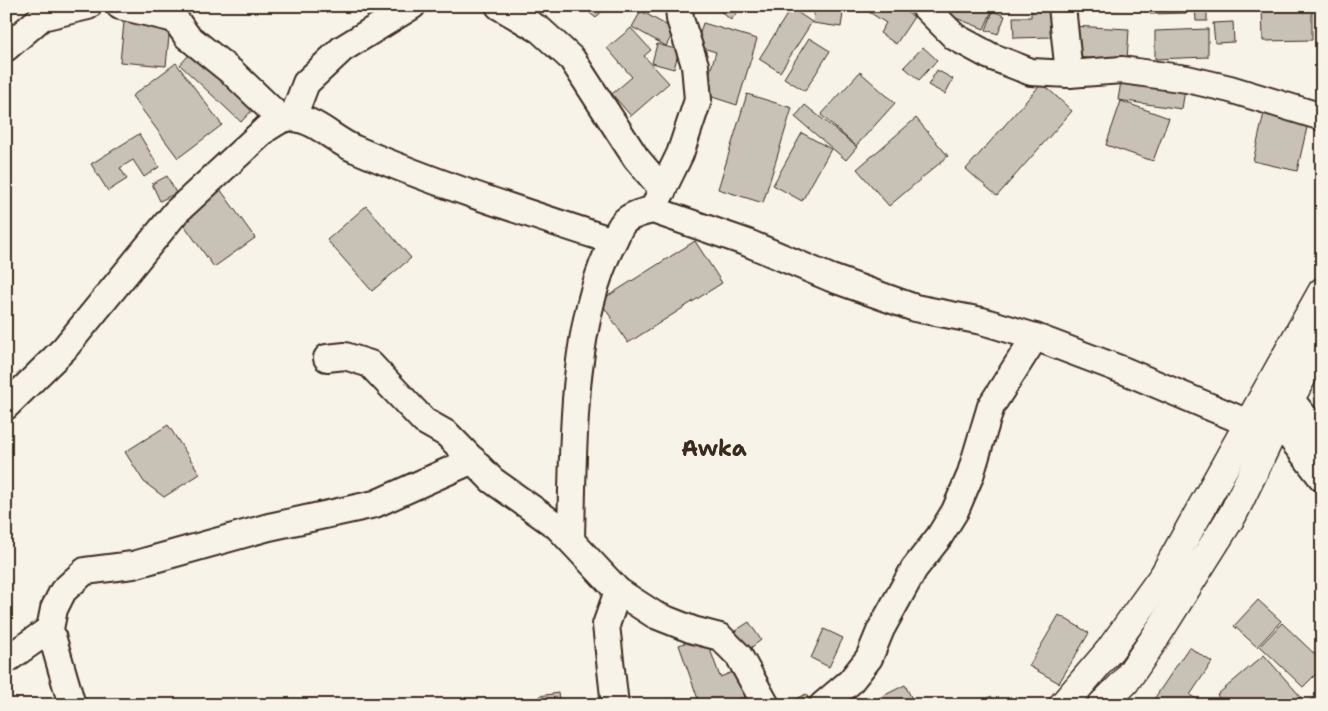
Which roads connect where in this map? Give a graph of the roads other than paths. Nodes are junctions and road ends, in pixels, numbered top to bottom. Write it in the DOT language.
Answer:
graph roads {
  1 [pos="88,6"];
  2 [pos="120,6"];
  3 [pos="412,6"];
  4 [pos="499,6"];
  5 [pos="679,6"];
  6 [pos="924,6"];
  7 [pos="1062,6"];
  8 [pos="6,48"];
  9 [pos="1069,74"];
  10 [pos="1322,117"];
  11 [pos="287,118"];
  12 [pos="658,200"];
  13 [pos="614,241"];
  14 [pos="1322,292"];
  15 [pos="1035,337"];
  16 [pos="1322,340"];
  17 [pos="328,358"];
  18 [pos="8,401"];
  19 [pos="1284,410"];
  20 [pos="1248,423"];
  21 [pos="1322,438"];
  22 [pos="473,460"];
  23 [pos="1322,478"];
  24 [pos="571,540"];
  25 [pos="618,591"];
  26 [pos="50,630"];
  27 [pos="6,660"];
  28 [pos="72,705"];
  29 [pos="615,705"];
  30 [pos="766,705"];
  31 [pos="823,705"];
  32 [pos="1063,705"];
  33 [pos="1102,705"];
  1 -- 8 [label="street"];
  2 -- 11 [label="street"];
  3 -- 11 [label="street"];
  4 -- 12 [label="street"];
  5 -- 12 [label="street"];
  6 -- 9 [label="street"];
  7 -- 9 [label="street"];
  9 -- 10 [label="street"];
  11 -- 13 [label="street"];
  11 -- 18 [label="street"];
  12 -- 13 [label="street"];
  12 -- 15 [label="street"];
  13 -- 24 [label="street"];
  14 -- 20 [label="main road"];
  15 -- 20 [label="street"];
  15 -- 31 [label="street"];
  16 -- 19 [label="main road"];
  17 -- 22 [label="street"];
  19 -- 21 [label="street"];
  19 -- 23 [label="street"];
  19 -- 33 [label="main road"];
  20 -- 32 [label="main road"];
  22 -- 24 [label="street"];
  22 -- 26 [label="street"];
  24 -- 25 [label="street"];
  25 -- 29 [label="street"];
  25 -- 30 [label="street"];
  26 -- 27 [label="street"];
  26 -- 28 [label="street"];
}
